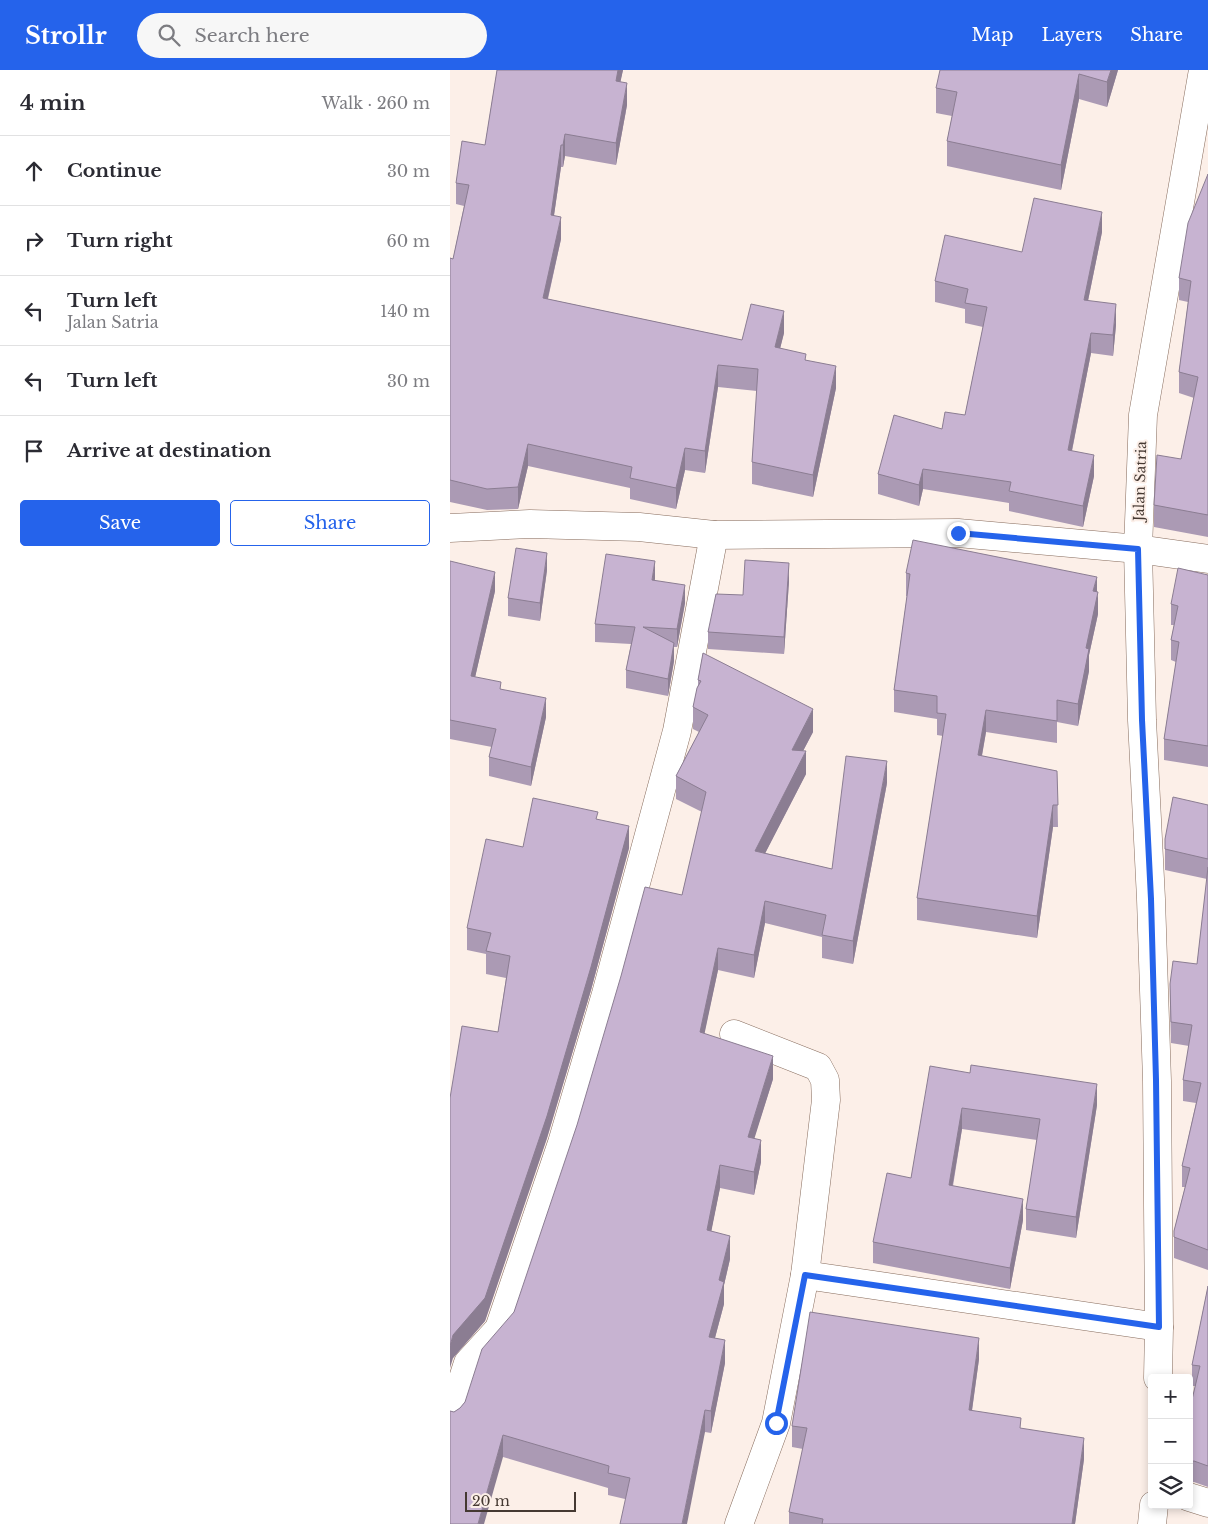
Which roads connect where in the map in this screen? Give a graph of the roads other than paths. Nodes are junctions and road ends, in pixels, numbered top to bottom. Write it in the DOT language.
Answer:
graph roads {
  1 [pos="1203,70"];
  2 [pos="450,528"];
  3 [pos="714,535"];
  4 [pos="1138,549"];
  5 [pos="1208,559"];
  6 [pos="734,1034"];
  7 [pos="805,1275"];
  8 [pos="1159,1327"];
  9 [pos="1158,1374"];
  10 [pos="450,1418"];
  11 [pos="1193,1499"];
  12 [pos="1208,1503"];
  13 [pos="1154,1509"];
  14 [pos="739,1524"];
  15 [pos="1152,1524"];
  1 -- 4 [label="street, Jalan Satria"];
  2 -- 3 [label="street"];
  3 -- 4 [label="street"];
  3 -- 10 [label="street"];
  4 -- 5 [label="street"];
  4 -- 8 [label="street, Jalan Satria"];
  6 -- 7 [label="street"];
  7 -- 8 [label="street"];
  7 -- 14 [label="street"];
  8 -- 9 [label="street, Jalan Satria"];
  11 -- 12 [label="street"];
  13 -- 15 [label="street"];
}
